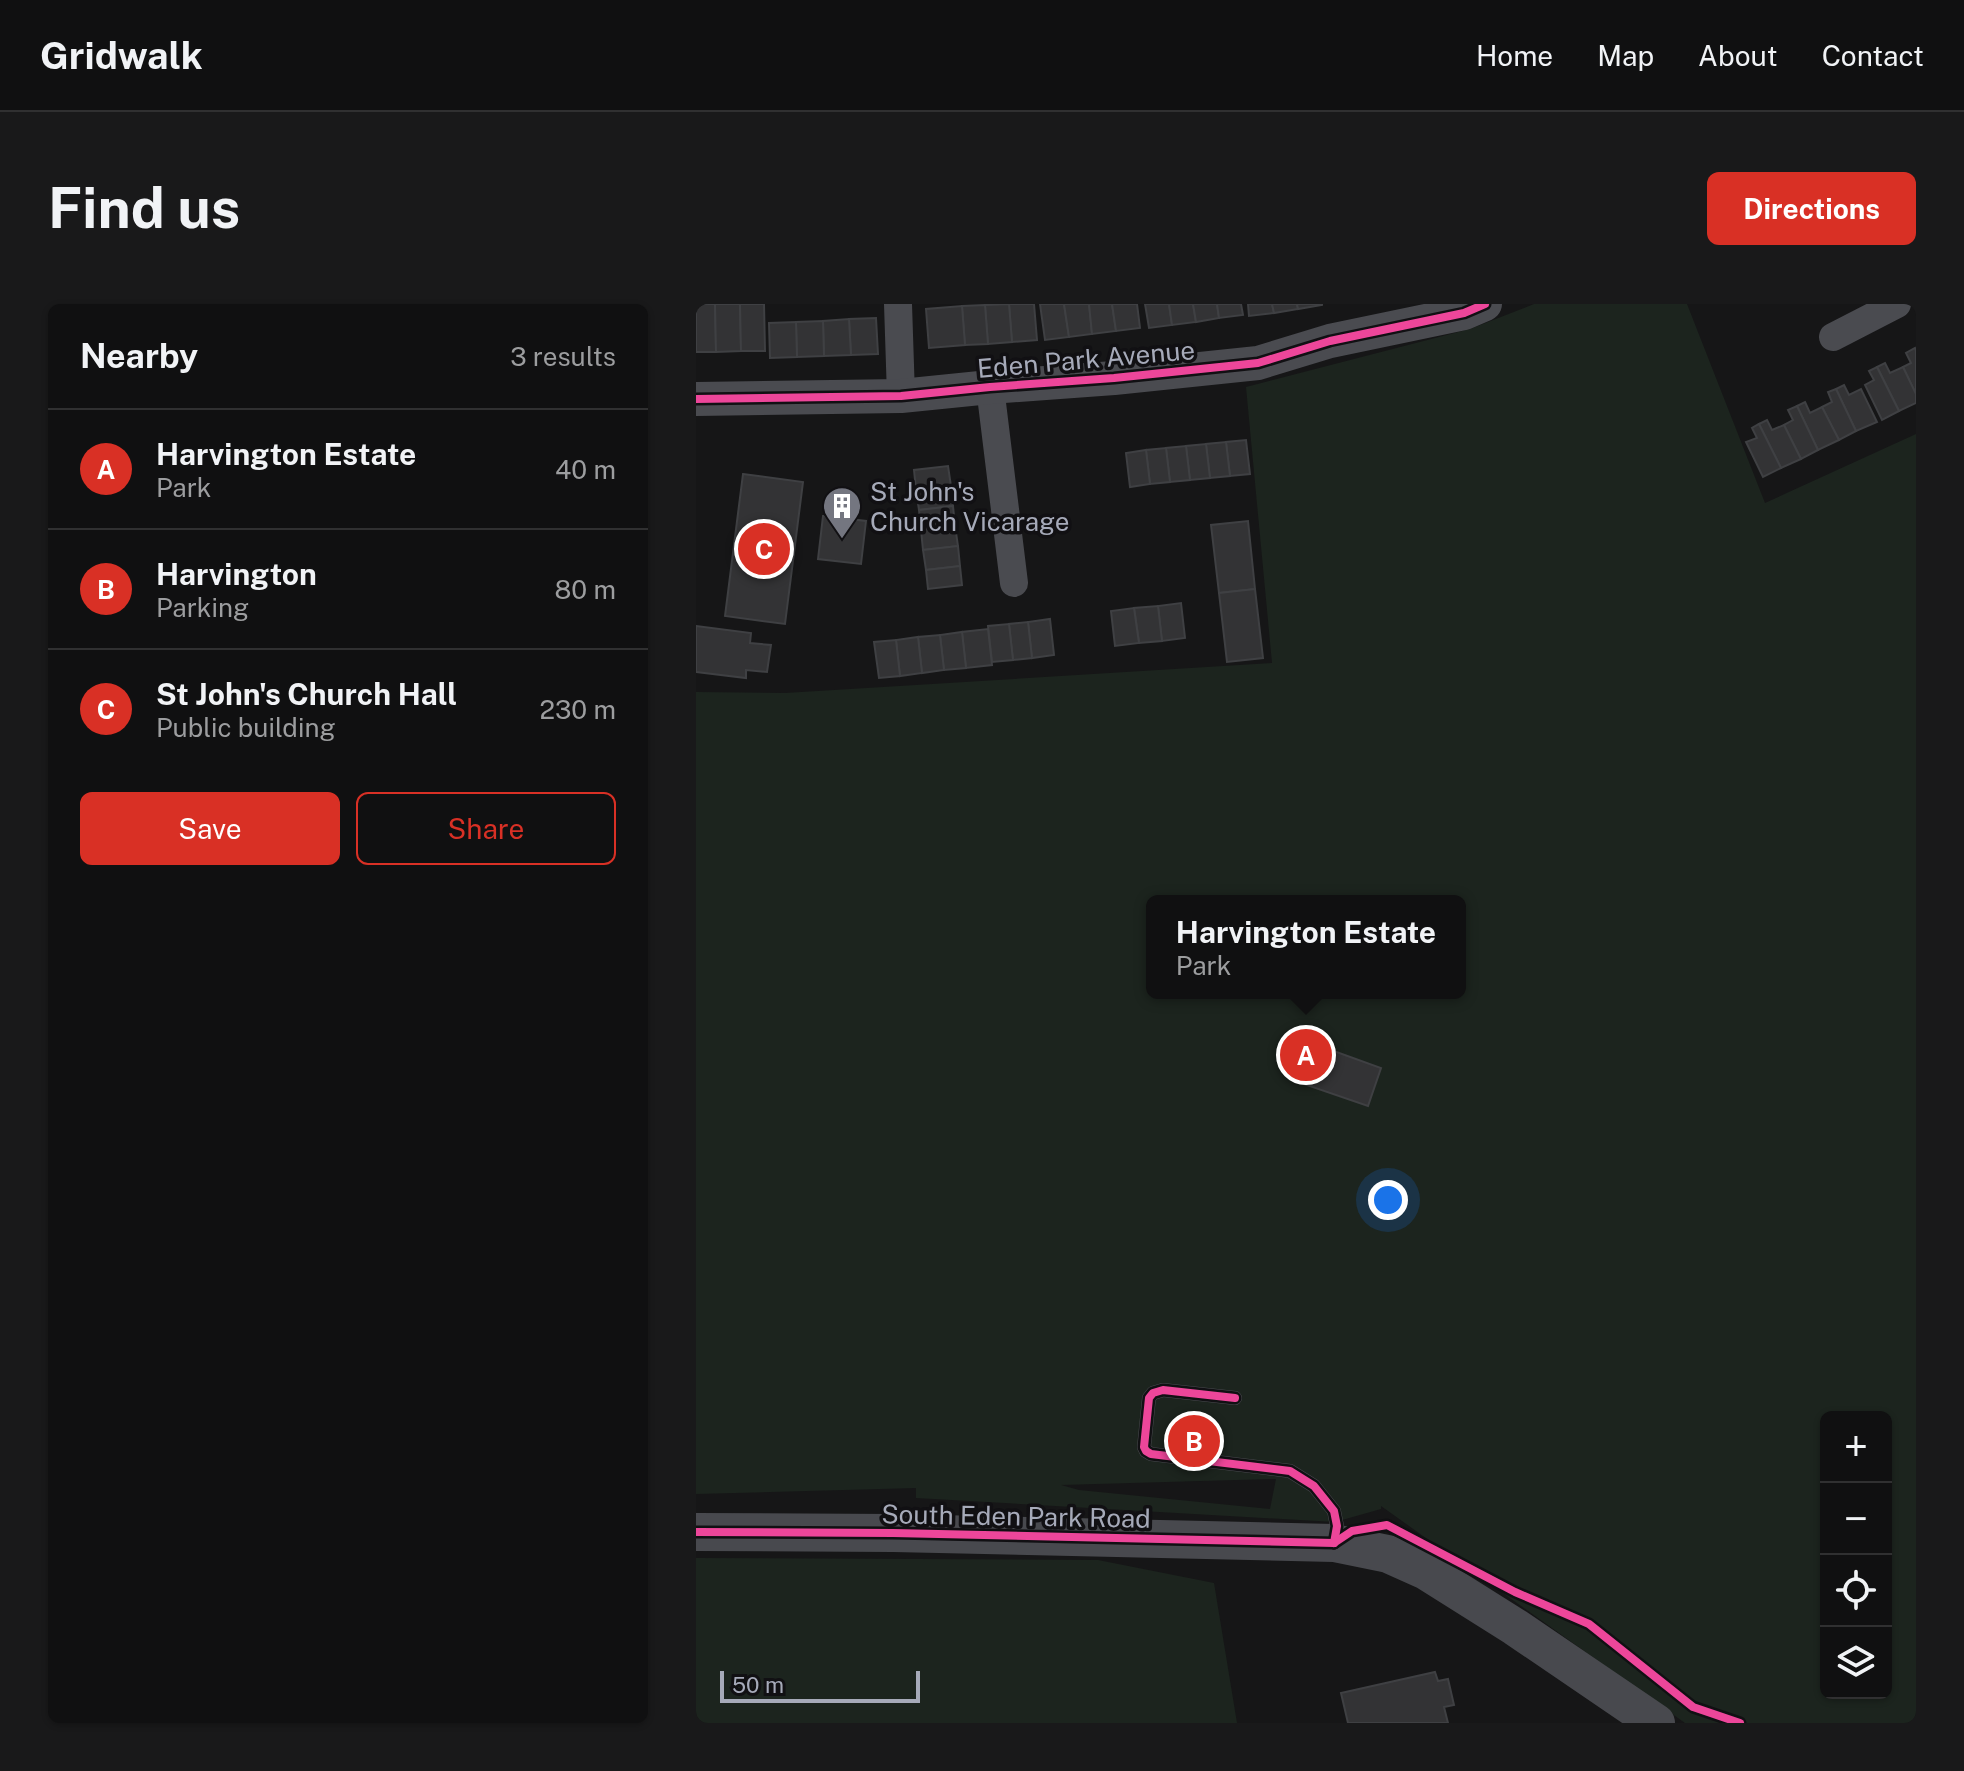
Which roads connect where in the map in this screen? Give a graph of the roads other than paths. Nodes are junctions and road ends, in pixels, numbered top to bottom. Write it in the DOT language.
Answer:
graph roads {
  1 [pos="898,304"];
  2 [pos="1897,304"];
  3 [pos="1472,307"];
  4 [pos="1833,337"];
  5 [pos="990,387"];
  6 [pos="901,396"];
  7 [pos="696,399"];
  8 [pos="1014,583"];
  9 [pos="1235,1398"];
  10 [pos="696,1532"];
  11 [pos="1334,1543"];
  12 [pos="1656,1723"];
  1 -- 6 [label="street"];
  2 -- 4 [label="street"];
  3 -- 5 [label="street, Eden Park Avenue"];
  5 -- 6 [label="street, Eden Park Avenue"];
  5 -- 8 [label="street"];
  6 -- 7 [label="street, Eden Park Avenue"];
  9 -- 11 [label="lane"];
  10 -- 11 [label="main road, South Eden Park Road"];
  11 -- 12 [label="main road, South Eden Park Road"];
}
